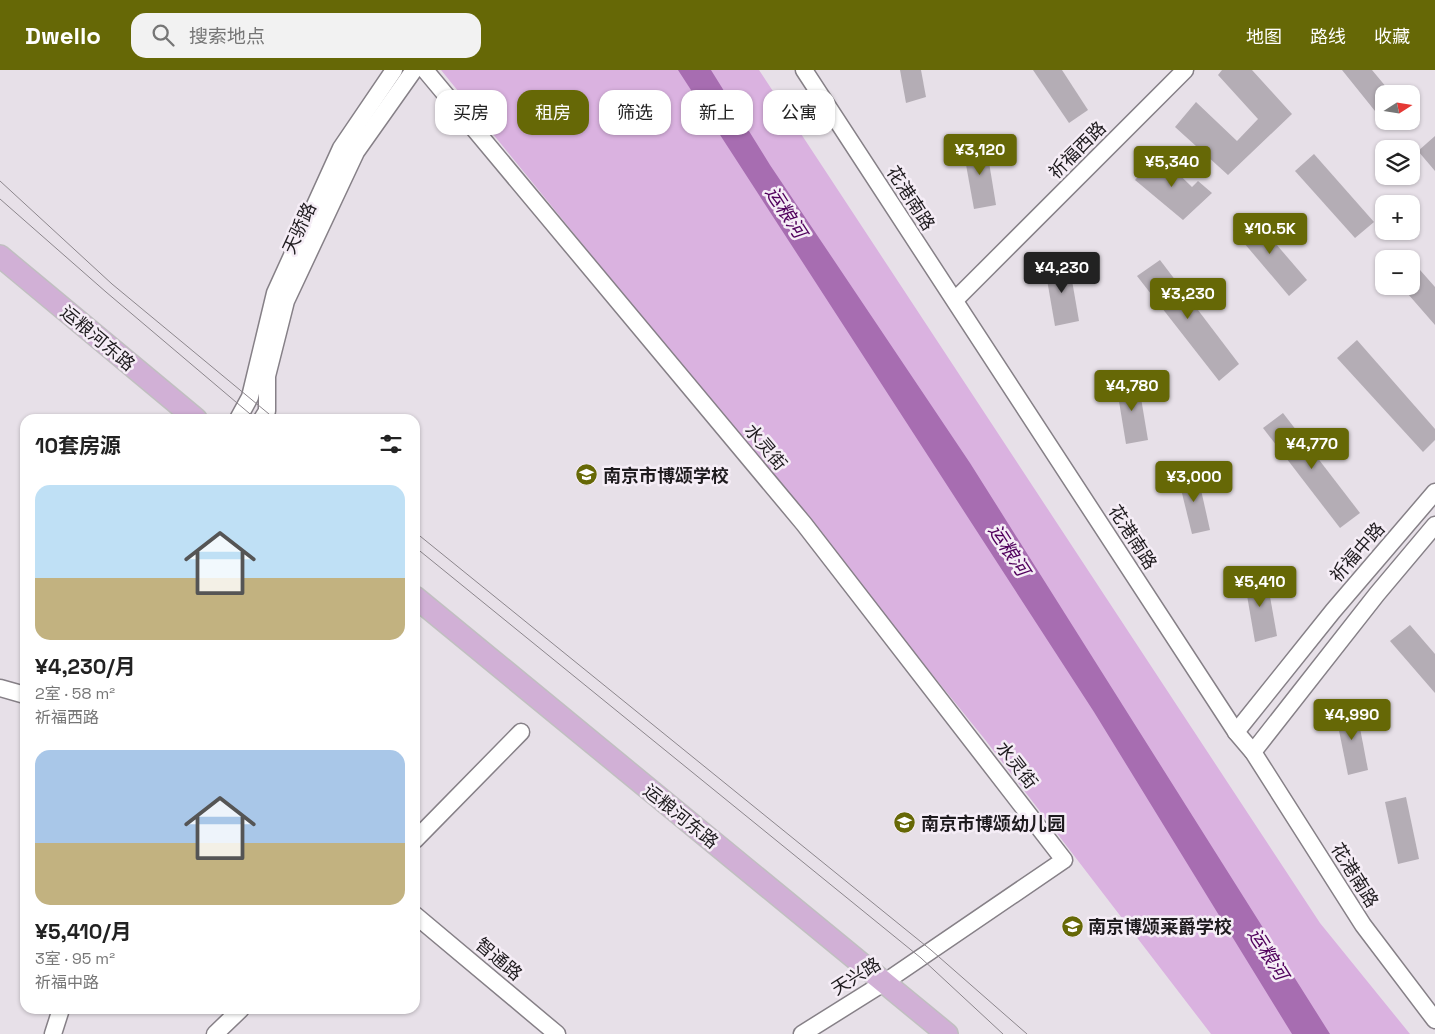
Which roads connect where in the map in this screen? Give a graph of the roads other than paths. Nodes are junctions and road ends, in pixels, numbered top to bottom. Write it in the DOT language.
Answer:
graph roads {
  1 [pos="394,70"];
  2 [pos="414,70"];
  3 [pos="425,70"];
  4 [pos="804,70"];
  5 [pos="1185,70"];
  6 [pos="0,256"];
  7 [pos="955,300"];
  8 [pos="190,414"];
  9 [pos="241,414"];
  10 [pos="264,414"];
  11 [pos="1435,492"];
  12 [pos="1435,525"];
  13 [pos="420,601"];
  14 [pos="0,688"];
  15 [pos="20,694"];
  16 [pos="522,732"];
  17 [pos="1236,732"];
  18 [pos="1253,752"];
  19 [pos="420,835"];
  20 [pos="1064,860"];
  21 [pos="420,920"];
  22 [pos="885,982"];
  23 [pos="60,1014"];
  24 [pos="71,1014"];
  25 [pos="236,1014"];
  26 [pos="1435,1020"];
  27 [pos="54,1034"];
  28 [pos="65,1034"];
  29 [pos="215,1034"];
  30 [pos="557,1034"];
  31 [pos="802,1034"];
  32 [pos="948,1034"];
  1 -- 9 [label="street, 天骄路"];
  2 -- 10 [label="street, 天骄路"];
  3 -- 20 [label="street, 水灵街"];
  4 -- 7 [label="street, 花港南路"];
  5 -- 7 [label="street, 祈福西路"];
  6 -- 8 [label="main road, 运粮河东路"];
  7 -- 17 [label="street, 花港南路"];
  11 -- 17 [label="street, 祈福中路"];
  12 -- 18 [label="street"];
  13 -- 22 [label="main road, 运粮河东路"];
  14 -- 15 [label="street"];
  16 -- 19 [label="street"];
  17 -- 18 [label="street, 花港南路"];
  18 -- 26 [label="street, 花港南路"];
  20 -- 22 [label="street, 天兴路"];
  21 -- 30 [label="street, 智通路"];
  22 -- 31 [label="street, 天兴路"];
  22 -- 32 [label="main road, 运粮河东路"];
  23 -- 27 [label="street"];
  24 -- 28 [label="street"];
  25 -- 29 [label="street"];
}
